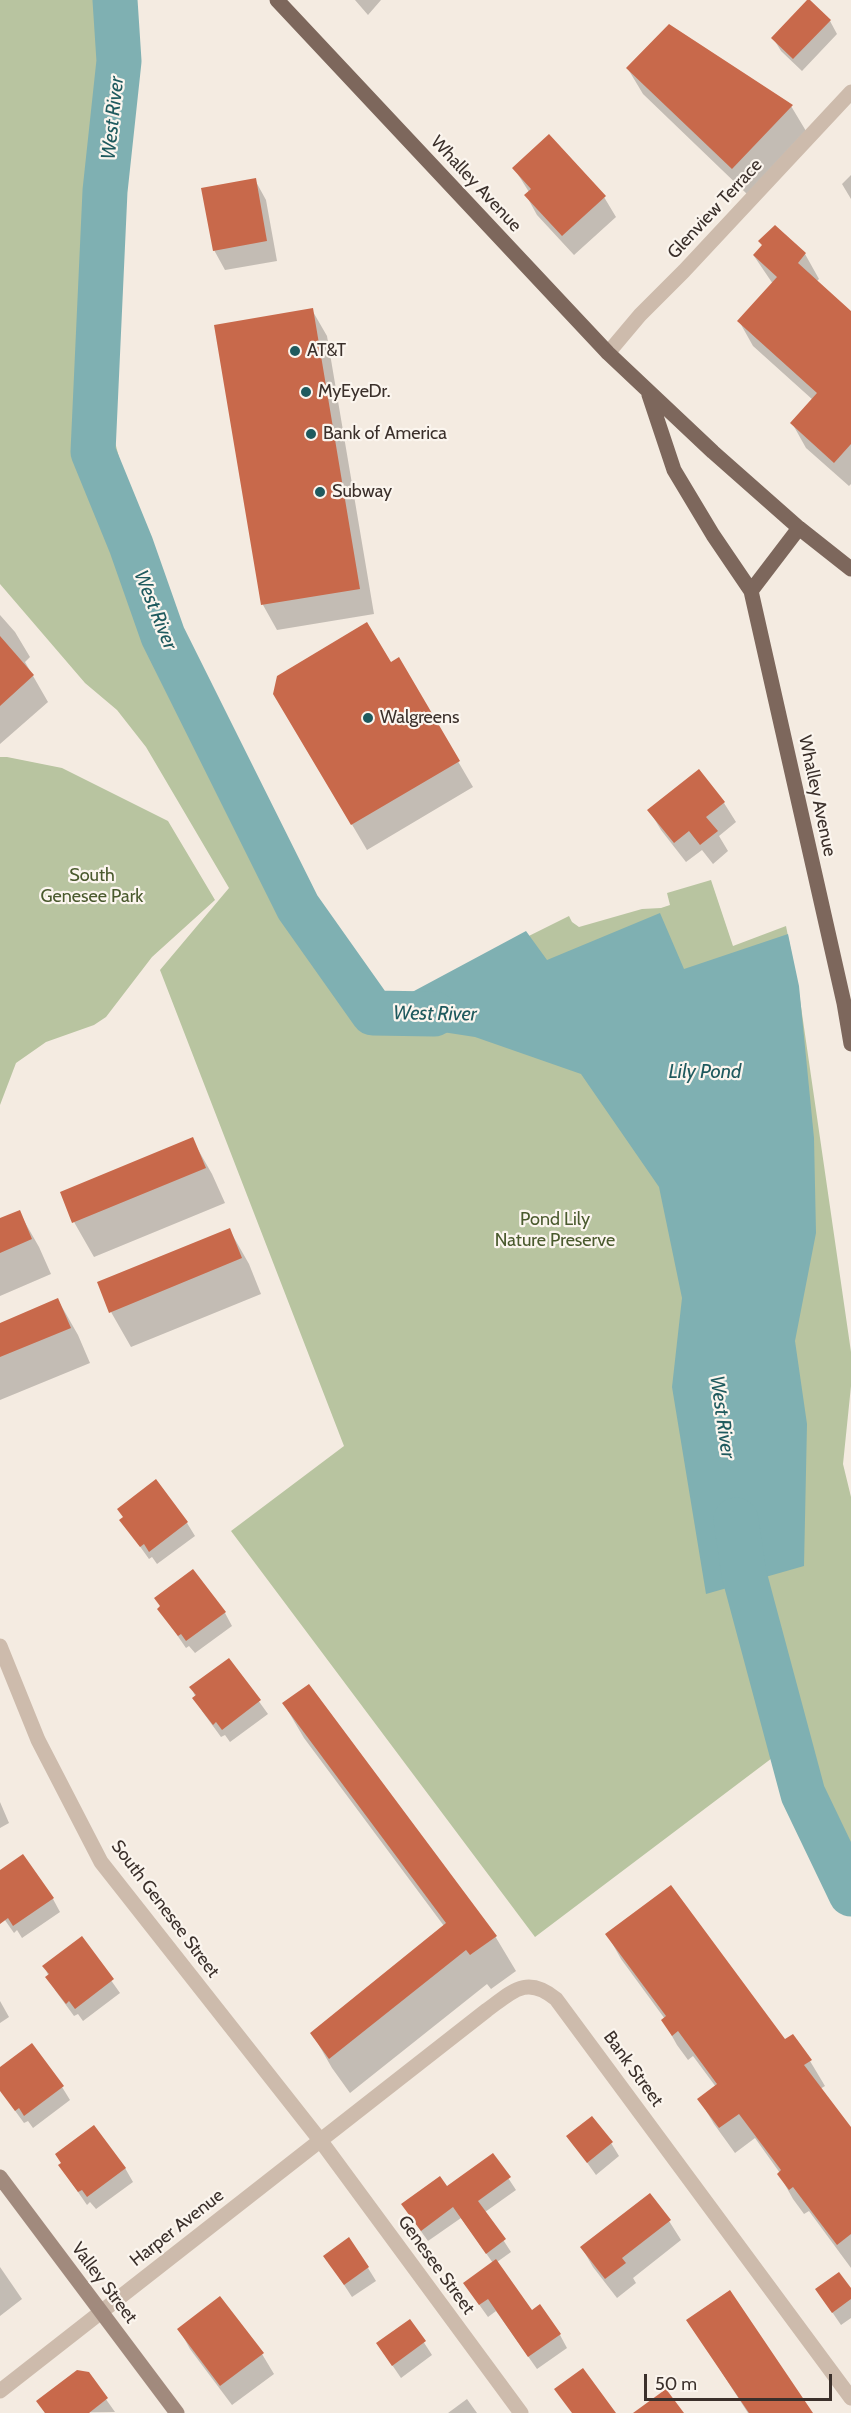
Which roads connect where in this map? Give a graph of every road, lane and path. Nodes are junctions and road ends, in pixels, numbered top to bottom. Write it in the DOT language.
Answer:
graph roads {
  1 [pos="278,0"];
  2 [pos="851,92"];
  3 [pos="608,353"];
  4 [pos="648,392"];
  5 [pos="799,528"];
  6 [pos="851,569"];
  7 [pos="751,591"];
  8 [pos="851,1044"];
  9 [pos="0,1646"];
  10 [pos="320,2140"];
  11 [pos="0,2177"];
  12 [pos="102,2312"];
  13 [pos="0,2391"];
  14 [pos="851,2398"];
  15 [pos="177,2413"];
  16 [pos="521,2413"];
  1 -- 3 [label="main road, Whalley Avenue"];
  2 -- 3 [label="street, Glenview Terrace"];
  3 -- 4 [label="main road, Whalley Avenue"];
  4 -- 5 [label="main road, Whalley Avenue"];
  4 -- 7 [label="main road, Whalley Avenue"];
  5 -- 6 [label="main road, Whalley Avenue"];
  5 -- 7 [label="main road"];
  7 -- 8 [label="main road, Whalley Avenue"];
  9 -- 10 [label="street, South Genesee Street"];
  10 -- 12 [label="street, Harper Avenue"];
  10 -- 14 [label="street, Bank Street"];
  10 -- 16 [label="street, Genesee Street"];
  11 -- 12 [label="street, Valley Street"];
  12 -- 13 [label="street, Harper Avenue"];
  12 -- 15 [label="street, Valley Street"];
}
